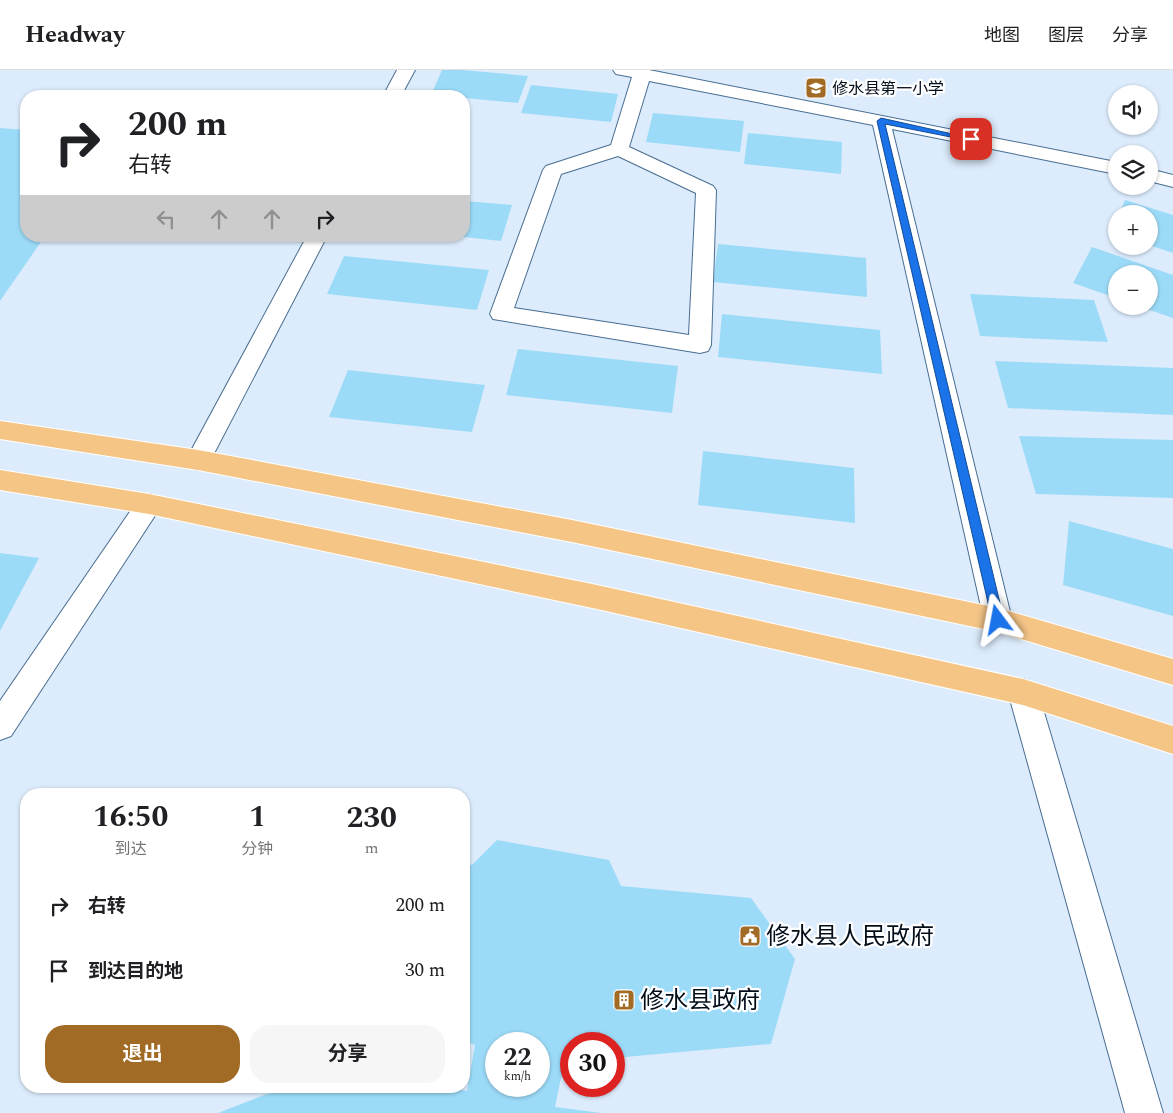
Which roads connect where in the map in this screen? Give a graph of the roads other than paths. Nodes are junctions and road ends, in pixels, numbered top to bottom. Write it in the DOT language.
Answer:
graph roads {
  1 [pos="406,70"];
  2 [pos="622,70"];
  3 [pos="642,74"];
  4 [pos="395,90"];
  5 [pos="881,121"];
  6 [pos="620,149"];
  7 [pos="1108,166"];
  8 [pos="1158,177"];
  9 [pos="1173,181"];
  10 [pos="314,242"];
  11 [pos="0,430"];
  12 [pos="198,460"];
  13 [pos="0,480"];
  14 [pos="149,504"];
  15 [pos="998,620"];
  16 [pos="1173,672"];
  17 [pos="1023,692"];
  18 [pos="0,726"];
  19 [pos="1173,740"];
  20 [pos="1144,1113"];
  1 -- 4 [label="street"];
  2 -- 3 [label="street"];
  3 -- 5 [label="street"];
  3 -- 6 [label="street"];
  5 -- 7 [label="street"];
  5 -- 15 [label="street"];
  6 -- 6 [label="street"];
  8 -- 9 [label="street"];
  10 -- 12 [label="street"];
  11 -- 12 [label="main road"];
  12 -- 15 [label="main road"];
  13 -- 14 [label="main road"];
  14 -- 17 [label="main road"];
  14 -- 18 [label="street"];
  15 -- 16 [label="main road"];
  17 -- 19 [label="main road"];
  17 -- 20 [label="street"];
}
